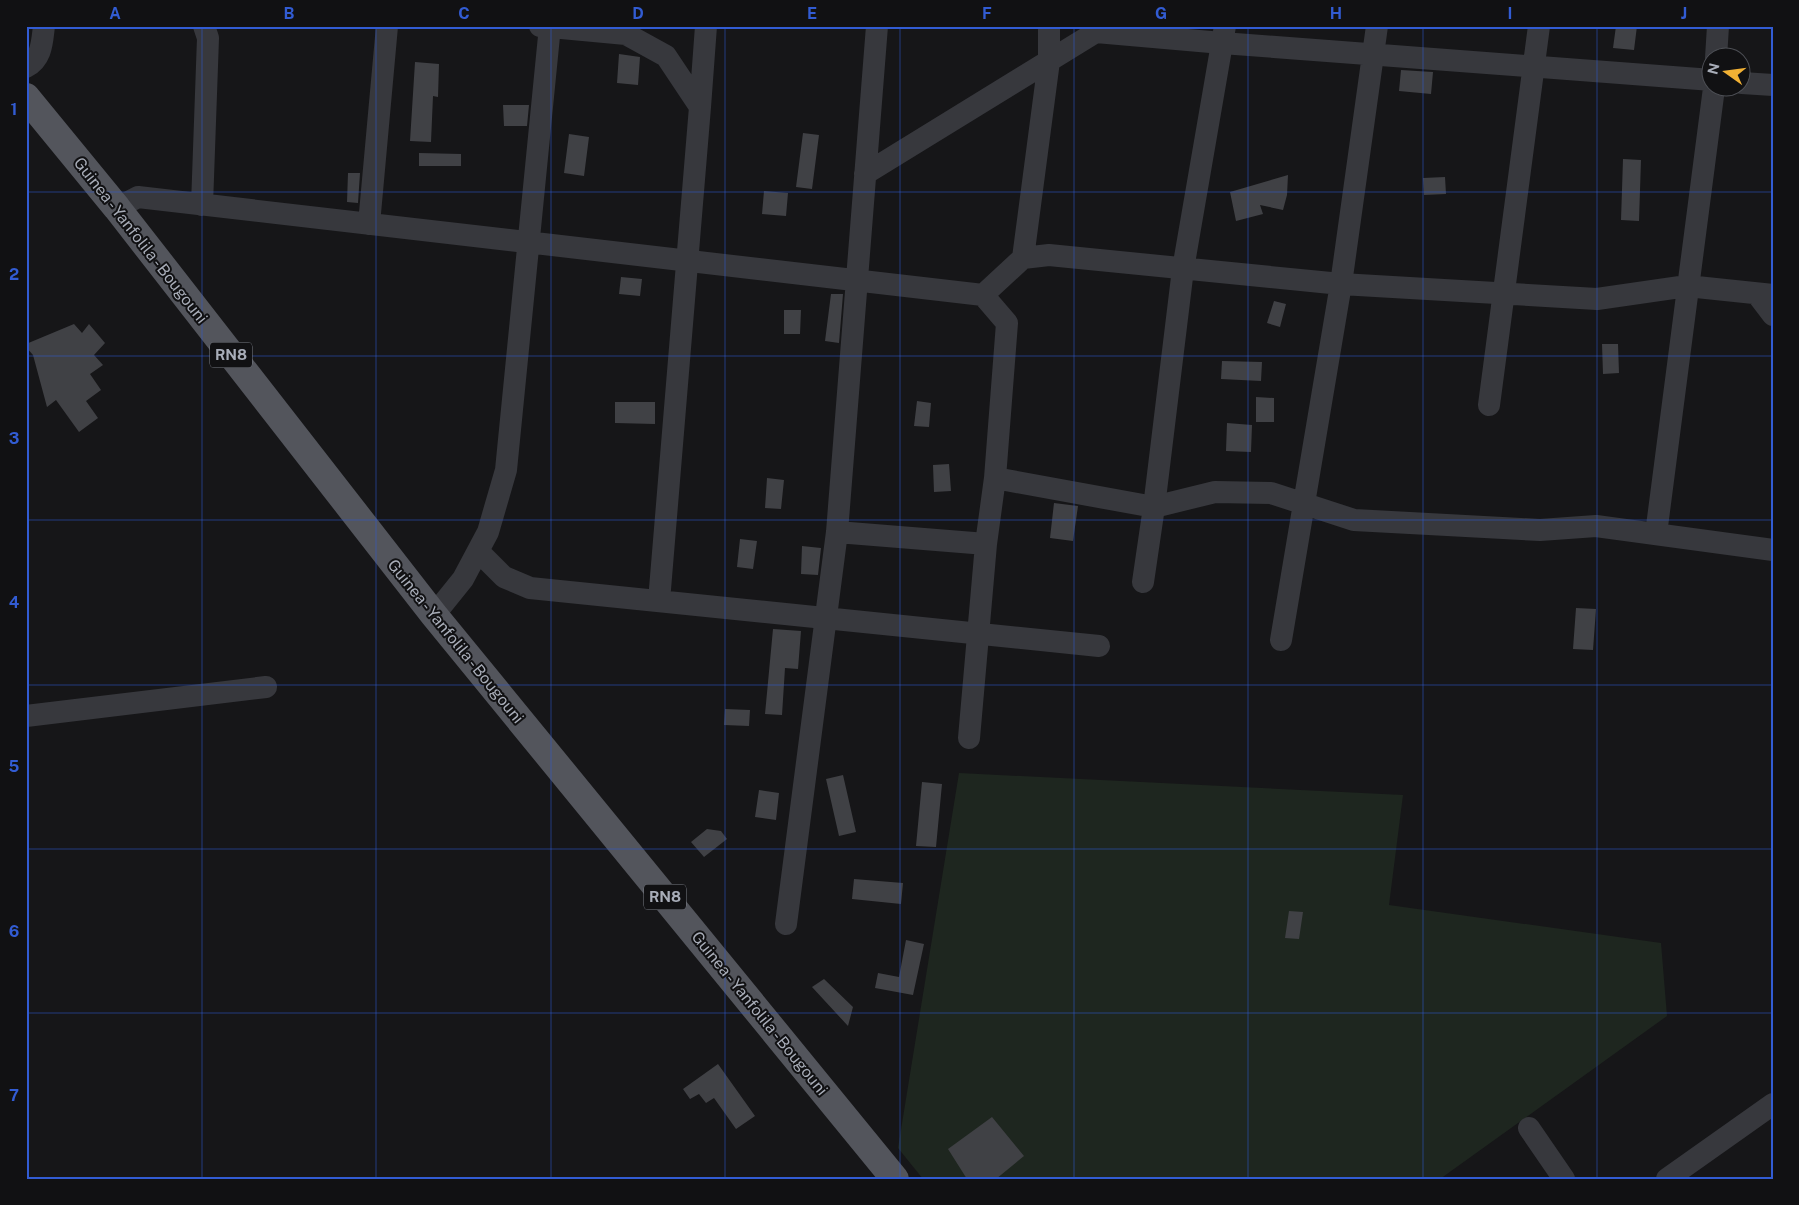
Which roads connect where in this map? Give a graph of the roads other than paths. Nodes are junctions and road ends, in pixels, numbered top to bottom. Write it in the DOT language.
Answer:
graph roads {
  1 [pos="44,26"];
  2 [pos="204,26"];
  3 [pos="387,26"];
  4 [pos="706,26"];
  5 [pos="877,26"];
  6 [pos="1049,26"];
  7 [pos="1377,26"];
  8 [pos="1539,26"];
  9 [pos="1718,26"];
  10 [pos="547,27"];
  11 [pos="1224,35"];
  12 [pos="1717,48"];
  13 [pos="1373,54"];
  14 [pos="1049,61"];
  15 [pos="1534,66"];
  16 [pos="26,67"];
  17 [pos="1702,79"];
  18 [pos="1752,84"];
  19 [pos="1773,85"];
  20 [pos="26,97"];
  21 [pos="1713,98"];
  22 [pos="700,107"];
  23 [pos="865,174"];
  24 [pos="202,205"];
  25 [pos="117,208"];
  26 [pos="369,224"];
  27 [pos="528,242"];
  28 [pos="1023,258"];
  29 [pos="688,261"];
  30 [pos="1183,270"];
  31 [pos="857,280"];
  32 [pos="1341,284"];
  33 [pos="1687,286"];
  34 [pos="1502,293"];
  35 [pos="1765,294"];
  36 [pos="983,295"];
  37 [pos="1773,315"];
  38 [pos="1489,405"];
  39 [pos="995,478"];
  40 [pos="1304,504"];
  41 [pos="1154,507"];
  42 [pos="836,532"];
  43 [pos="1656,534"];
  44 [pos="986,544"];
  45 [pos="1773,550"];
  46 [pos="478,551"];
  47 [pos="1143,582"];
  48 [pos="659,601"];
  49 [pos="434,615"];
  50 [pos="825,618"];
  51 [pos="978,634"];
  52 [pos="1282,640"];
  53 [pos="1099,646"];
  54 [pos="266,687"];
  55 [pos="26,716"];
  56 [pos="969,738"];
  57 [pos="786,924"];
  58 [pos="1773,1104"];
  59 [pos="1529,1128"];
  60 [pos="895,1179"];
  61 [pos="1564,1179"];
  62 [pos="1668,1179"];
  1 -- 16 [label="street"];
  2 -- 24 [label="street"];
  3 -- 26 [label="street"];
  4 -- 22 [label="street"];
  5 -- 23 [label="street"];
  6 -- 14 [label="street"];
  7 -- 13 [label="street"];
  8 -- 15 [label="street"];
  9 -- 12 [label="street"];
  10 -- 22 [label="street"];
  10 -- 27 [label="street"];
  11 -- 13 [label="street"];
  11 -- 14 [label="street"];
  11 -- 30 [label="street"];
  13 -- 15 [label="street"];
  13 -- 32 [label="street"];
  14 -- 23 [label="street"];
  14 -- 28 [label="street"];
  15 -- 17 [label="street"];
  15 -- 34 [label="street"];
  18 -- 19 [label="street"];
  20 -- 25 [label="main road, Guinea - Yanfolila - Bougouni / RN8"];
  21 -- 33 [label="street"];
  22 -- 29 [label="street"];
  23 -- 31 [label="street"];
  24 -- 25 [label="street"];
  24 -- 26 [label="street"];
  25 -- 49 [label="main road, Guinea - Yanfolila - Bougouni / RN8"];
  26 -- 27 [label="street"];
  27 -- 29 [label="street"];
  27 -- 46 [label="street"];
  28 -- 30 [label="street"];
  28 -- 36 [label="street"];
  29 -- 31 [label="street"];
  29 -- 48 [label="street"];
  30 -- 32 [label="street"];
  30 -- 41 [label="street"];
  31 -- 36 [label="street"];
  31 -- 42 [label="street"];
  32 -- 34 [label="street"];
  32 -- 40 [label="street"];
  33 -- 34 [label="street"];
  33 -- 35 [label="street"];
  33 -- 43 [label="street"];
  34 -- 38 [label="street"];
  35 -- 37 [label="street"];
  36 -- 39 [label="street"];
  39 -- 41 [label="street"];
  39 -- 44 [label="street"];
  40 -- 41 [label="street"];
  40 -- 43 [label="street"];
  40 -- 52 [label="street"];
  41 -- 47 [label="street"];
  42 -- 44 [label="street"];
  42 -- 50 [label="street"];
  43 -- 45 [label="street"];
  44 -- 51 [label="street"];
  46 -- 48 [label="street"];
  46 -- 49 [label="street"];
  48 -- 50 [label="street"];
  49 -- 60 [label="main road, Guinea - Yanfolila - Bougouni / RN8"];
  50 -- 51 [label="street"];
  50 -- 57 [label="street"];
  51 -- 53 [label="street"];
  51 -- 56 [label="street"];
  54 -- 55 [label="street"];
  58 -- 62 [label="street"];
  59 -- 61 [label="street"];
}
